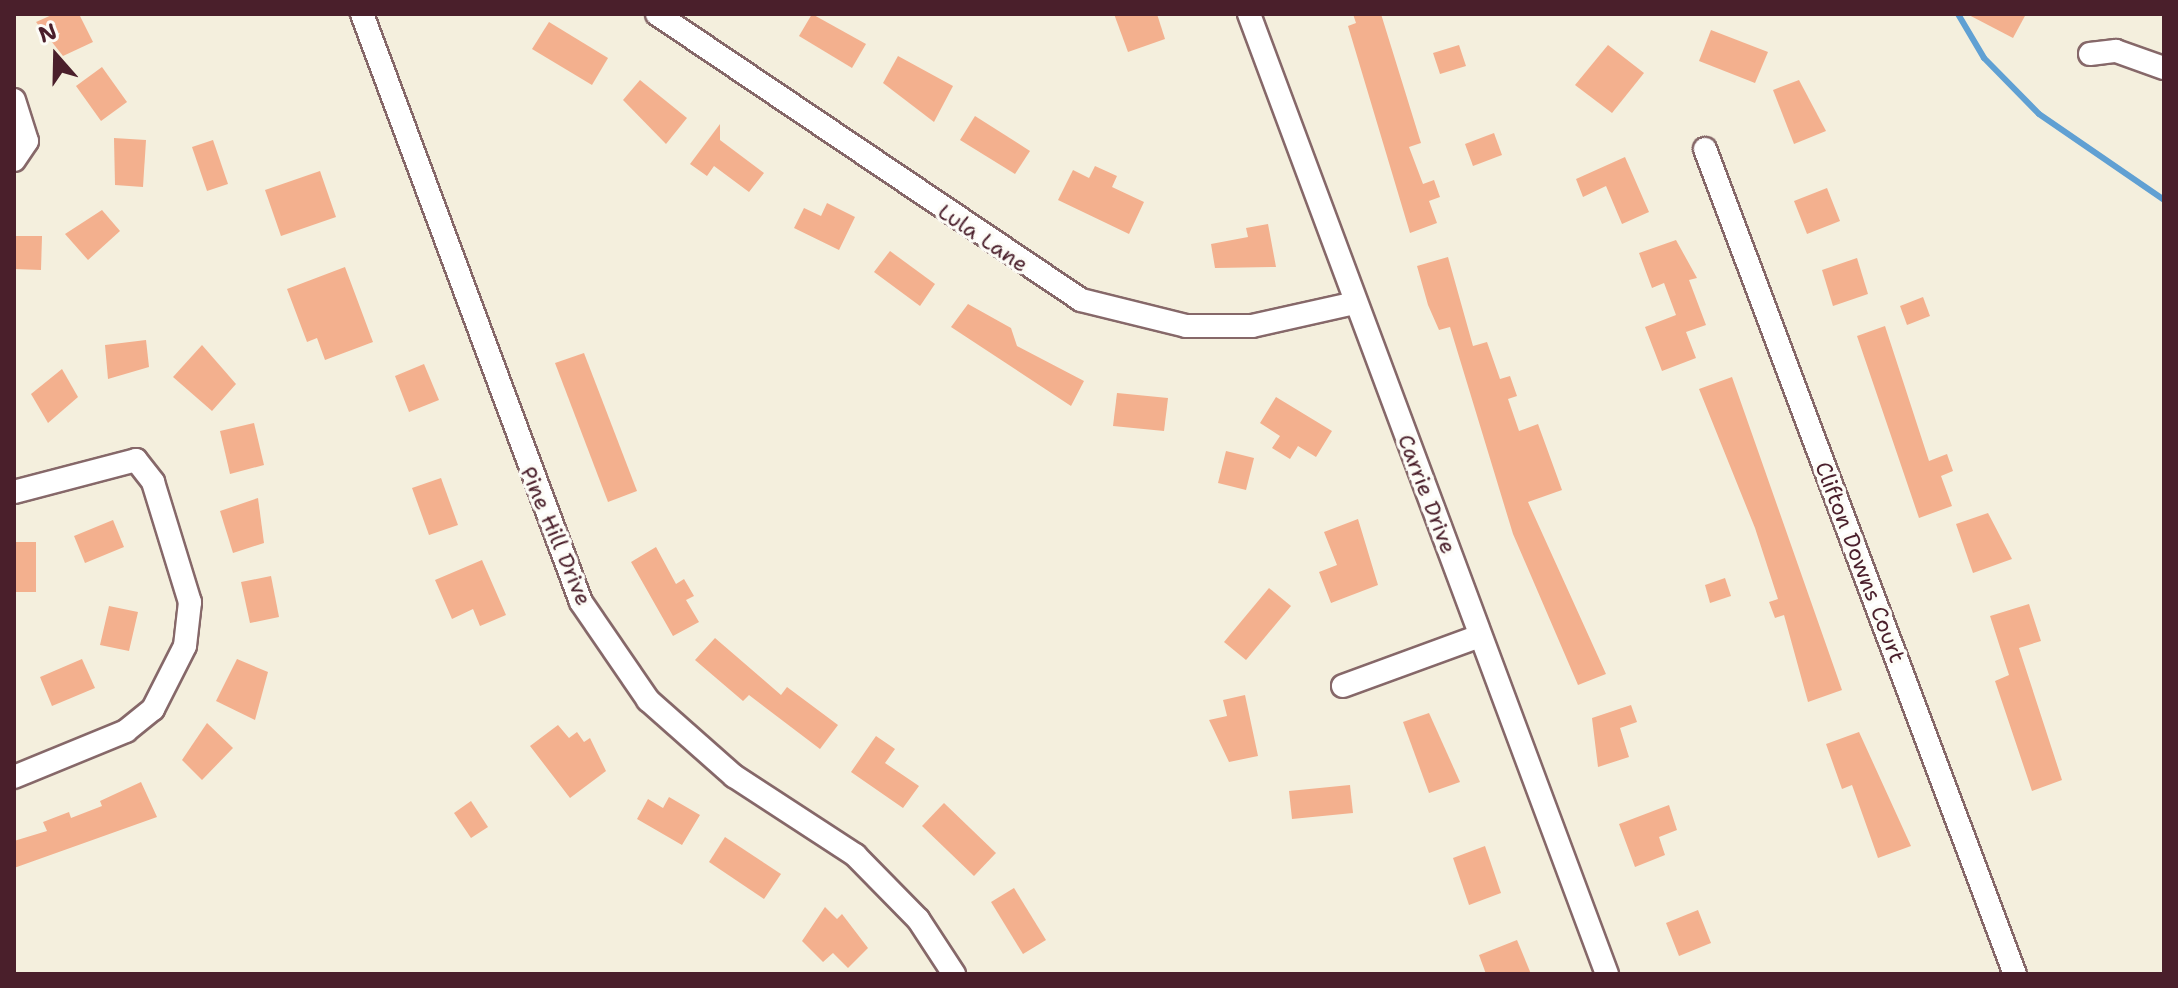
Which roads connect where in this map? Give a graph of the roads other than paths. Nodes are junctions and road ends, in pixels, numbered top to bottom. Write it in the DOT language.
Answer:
graph roads {
  1 [pos="362,14"];
  2 [pos="657,14"];
  3 [pos="1249,14"];
  4 [pos="2090,54"];
  5 [pos="2164,68"];
  6 [pos="14,100"];
  7 [pos="1705,149"];
  8 [pos="14,160"];
  9 [pos="1355,303"];
  10 [pos="14,492"];
  11 [pos="1480,636"];
  12 [pos="1343,686"];
  13 [pos="14,777"];
  14 [pos="954,974"];
  15 [pos="1607,974"];
  16 [pos="2015,974"];
  1 -- 14 [label="street, Pine Hill Drive"];
  2 -- 9 [label="street, Lula Lane"];
  3 -- 9 [label="street, Carrie Drive"];
  4 -- 5 [label="street"];
  6 -- 8 [label="street"];
  7 -- 16 [label="street, Clifton Downs Court"];
  9 -- 11 [label="street, Carrie Drive"];
  10 -- 13 [label="street"];
  11 -- 12 [label="street"];
  11 -- 15 [label="street, Carrie Drive"];
}
